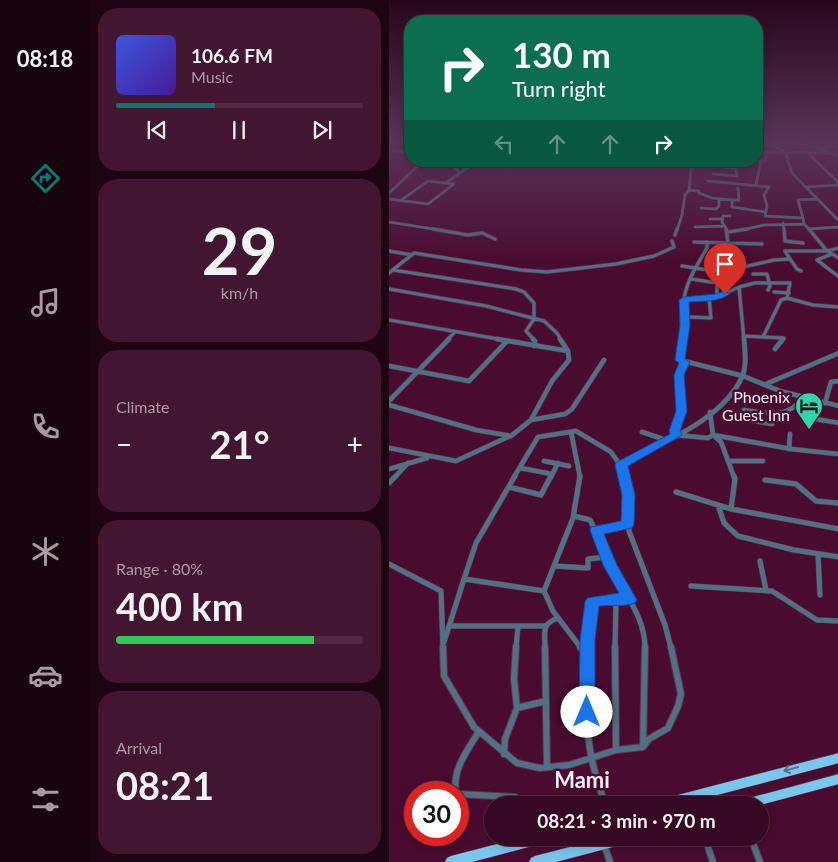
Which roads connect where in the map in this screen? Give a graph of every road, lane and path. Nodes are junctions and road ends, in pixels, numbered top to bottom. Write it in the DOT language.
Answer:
graph roads {
  1 [pos="400,182"];
  2 [pos="427,182"];
  3 [pos="447,182"];
  4 [pos="690,182"];
  5 [pos="720,182"];
  6 [pos="757,182"];
  7 [pos="801,182"];
  8 [pos="838,184"];
  9 [pos="756,186"];
  10 [pos="806,187"];
  11 [pos="738,188"];
  12 [pos="689,190"];
  13 [pos="389,193"];
  14 [pos="389,199"];
  15 [pos="719,199"];
  16 [pos="817,199"];
  17 [pos="732,200"];
  18 [pos="400,201"];
  19 [pos="701,208"];
  20 [pos="766,212"];
  21 [pos="730,216"];
  22 [pos="803,218"];
  23 [pos="710,219"];
  24 [pos="722,220"];
  25 [pos="838,221"];
  26 [pos="389,222"];
  27 [pos="783,223"];
  28 [pos="805,224"];
  29 [pos="725,226"];
  30 [pos="695,227"];
  31 [pos="838,227"];
  32 [pos="809,229"];
  33 [pos="728,232"];
  34 [pos="675,235"];
  35 [pos="495,240"];
  36 [pos="672,241"];
  37 [pos="694,242"];
  38 [pos="707,242"];
  39 [pos="728,242"];
  40 [pos="803,243"];
  41 [pos="762,244"];
  42 [pos="838,248"];
  43 [pos="729,250"];
  44 [pos="827,250"];
  45 [pos="389,251"];
  46 [pos="412,254"];
  47 [pos="832,254"];
  48 [pos="838,258"];
  49 [pos="791,259"];
  50 [pos="757,265"];
  51 [pos="682,266"];
  52 [pos="696,269"];
  53 [pos="393,270"];
  54 [pos="801,271"];
  55 [pos="389,273"];
  56 [pos="753,274"];
  57 [pos="764,274"];
  58 [pos="838,277"];
  59 [pos="691,280"];
  60 [pos="769,283"];
  61 [pos="739,287"];
  62 [pos="389,290"];
  63 [pos="768,290"];
  64 [pos="774,292"];
  65 [pos="789,293"];
  66 [pos="709,297"];
  67 [pos="717,297"];
  68 [pos="787,298"];
  69 [pos="684,300"];
  70 [pos="838,307"];
  71 [pos="691,317"];
  72 [pos="534,319"];
  73 [pos="389,320"];
  74 [pos="455,332"];
  75 [pos="743,336"];
  76 [pos="763,337"];
  77 [pos="507,341"];
  78 [pos="534,346"];
  79 [pos="775,349"];
  80 [pos="568,351"];
  81 [pos="838,353"];
  82 [pos="604,360"];
  83 [pos="685,362"];
  84 [pos="389,366"];
  85 [pos="417,372"];
  86 [pos="743,376"];
  87 [pos="838,381"];
  88 [pos="767,384"];
  89 [pos="805,397"];
  90 [pos="819,401"];
  91 [pos="389,403"];
  92 [pos="825,403"];
  93 [pos="838,406"];
  94 [pos="743,410"];
  95 [pos="710,412"];
  96 [pos="772,414"];
  97 [pos="531,420"];
  98 [pos="749,420"];
  99 [pos="838,423"];
  100 [pos="571,432"];
  101 [pos="642,432"];
  102 [pos="790,434"];
  103 [pos="676,435"];
  104 [pos="713,435"];
  105 [pos="511,436"];
  106 [pos="666,440"];
  107 [pos="389,448"];
  108 [pos="789,448"];
  109 [pos="838,454"];
  110 [pos="430,458"];
  111 [pos="544,461"];
  112 [pos="729,461"];
  113 [pos="763,461"];
  114 [pos="409,462"];
  115 [pos="558,463"];
  116 [pos="621,465"];
  117 [pos="569,466"];
  118 [pos="520,468"];
  119 [pos="389,469"];
  120 [pos="552,474"];
  121 [pos="765,480"];
  122 [pos="389,484"];
  123 [pos="509,487"];
  124 [pos="677,492"];
  125 [pos="838,503"];
  126 [pos="718,505"];
  127 [pos="731,509"];
  128 [pos="574,516"];
  129 [pos="628,524"];
  130 [pos="838,529"];
  131 [pos="596,530"];
  132 [pos="818,554"];
  133 [pos="607,556"];
  134 [pos="838,557"];
  135 [pos="760,560"];
  136 [pos="389,564"];
  137 [pos="554,566"];
  138 [pos="464,579"];
  139 [pos="691,586"];
  140 [pos="766,590"];
  141 [pos="544,592"];
  142 [pos="820,595"];
  143 [pos="615,598"];
  144 [pos="630,600"];
  145 [pos="558,618"];
  146 [pos="838,622"];
  147 [pos="451,626"];
  148 [pos="518,626"];
  149 [pos="545,626"];
  150 [pos="443,644"];
  151 [pos="587,657"];
  152 [pos="546,701"];
  153 [pos="517,708"];
  154 [pos="479,731"];
  155 [pos="643,746"];
  156 [pos="616,750"];
  157 [pos="504,754"];
  158 [pos="592,758"];
  159 [pos="838,758"];
  160 [pos="547,767"];
  161 [pos="838,779"];
  162 [pos="454,781"];
  163 [pos="469,794"];
  164 [pos="500,796"];
  165 [pos="603,796"];
  166 [pos="693,796"];
  167 [pos="769,798"];
  168 [pos="510,846"];
  169 [pos="593,846"];
  170 [pos="605,846"];
  171 [pos="708,846"];
  172 [pos="754,846"];
  173 [pos="451,862"];
  174 [pos="535,862"];
  175 [pos="610,862"];
  176 [pos="713,862"];
  177 [pos="761,862"];
  1 -- 13 [label="street"];
  2 -- 18 [label="street"];
  3 -- 18 [label="street"];
  4 -- 12 [label="street"];
  5 -- 9 [label="street"];
  6 -- 9 [label="street"];
  7 -- 10 [label="street"];
  8 -- 10 [label="street"];
  9 -- 20 [label="street"];
  10 -- 16 [label="street"];
  11 -- 17 [label="street"];
  12 -- 15 [label="street"];
  12 -- 34 [label="street"];
  14 -- 18 [label="street"];
  15 -- 17 [label="street"];
  15 -- 19 [label="street"];
  16 -- 22 [label="street"];
  16 -- 25 [label="street"];
  17 -- 20 [label="street"];
  20 -- 22 [label="street"];
  21 -- 24 [label="street"];
  22 -- 28 [label="street"];
  23 -- 24 [label="street"];
  24 -- 29 [label="street"];
  26 -- 35 [label="street"];
  27 -- 28 [label="street"];
  27 -- 33 [label="street"];
  27 -- 40 [label="street"];
  28 -- 32 [label="street"];
  29 -- 30 [label="street"];
  29 -- 33 [label="street"];
  31 -- 32 [label="street"];
  32 -- 44 [label="street"];
  33 -- 39 [label="street"];
  36 -- 46 [label="street"];
  37 -- 38 [label="street"];
  38 -- 39 [label="street"];
  38 -- 52 [label="street"];
  39 -- 41 [label="street"];
  39 -- 43 [label="street"];
  42 -- 44 [label="street"];
  44 -- 47 [label="street"];
  44 -- 49 [label="street"];
  45 -- 46 [label="street"];
  46 -- 53 [label="street"];
  47 -- 48 [label="street"];
  47 -- 58 [label="street"];
  49 -- 50 [label="street"];
  49 -- 54 [label="street"];
  50 -- 52 [label="street"];
  50 -- 57 [label="street"];
  51 -- 52 [label="street"];
  52 -- 59 [label="street"];
  53 -- 55 [label="street"];
  53 -- 72 [label="street"];
  56 -- 57 [label="street"];
  57 -- 60 [label="street"];
  59 -- 67 [label="street"];
  59 -- 69 [label="street"];
  60 -- 61 [label="street"];
  60 -- 63 [label="street"];
  60 -- 65 [label="street"];
  61 -- 67 [label="street"];
  61 -- 75 [label="street"];
  62 -- 72 [label="street"];
  64 -- 65 [label="street"];
  65 -- 68 [label="street"];
  66 -- 67 [label="street"];
  66 -- 69 [label="street"];
  66 -- 71 [label="street"];
  68 -- 70 [label="street"];
  68 -- 76 [label="street"];
  69 -- 83 [label="street"];
  72 -- 78 [label="street"];
  72 -- 80 [label="street"];
  73 -- 74 [label="street"];
  74 -- 77 [label="street"];
  74 -- 85 [label="street"];
  75 -- 76 [label="street"];
  75 -- 86 [label="street"];
  76 -- 79 [label="street"];
  77 -- 78 [label="street"];
  77 -- 85 [label="street"];
  78 -- 80 [label="street"];
  80 -- 97 [label="street"];
  81 -- 88 [label="street"];
  82 -- 97 [label="street"];
  83 -- 86 [label="street"];
  83 -- 103 [label="street"];
  84 -- 85 [label="street"];
  85 -- 91 [label="street"];
  86 -- 88 [label="street"];
  86 -- 95 [label="street"];
  87 -- 92 [label="street"];
  88 -- 89 [label="street"];
  89 -- 90 [label="street"];
  89 -- 96 [label="street"];
  90 -- 92 [label="street"];
  90 -- 99 [label="street"];
  91 -- 105 [label="street"];
  92 -- 93 [label="street"];
  94 -- 96 [label="street"];
  95 -- 103 [label="street"];
  95 -- 104 [label="street"];
  96 -- 98 [label="street"];
  97 -- 105 [label="street"];
  100 -- 116 [label="street"];
  100 -- 118 [label="street"];
  100 -- 128 [label="street"];
  101 -- 106 [label="street"];
  102 -- 108 [label="street"];
  103 -- 104 [label="street"];
  103 -- 106 [label="street"];
  104 -- 108 [label="street"];
  104 -- 112 [label="street"];
  105 -- 110 [label="street"];
  106 -- 116 [label="street"];
  107 -- 110 [label="street"];
  108 -- 109 [label="street"];
  110 -- 114 [label="street"];
  111 -- 115 [label="street"];
  112 -- 113 [label="street"];
  112 -- 127 [label="street"];
  114 -- 119 [label="street"];
  114 -- 122 [label="street"];
  115 -- 117 [label="street"];
  115 -- 120 [label="street"];
  116 -- 129 [label="street"];
  118 -- 120 [label="street"];
  118 -- 123 [label="street"];
  120 -- 123 [label="street"];
  121 -- 125 [label="street"];
  123 -- 138 [label="street"];
  124 -- 126 [label="street"];
  126 -- 127 [label="street"];
  126 -- 132 [label="street"];
  127 -- 130 [label="street"];
  128 -- 131 [label="street"];
  128 -- 137 [label="street"];
  129 -- 131 [label="street"];
  129 -- 155 [label="street"];
  131 -- 133 [label="street"];
  132 -- 134 [label="street"];
  132 -- 142 [label="street"];
  133 -- 137 [label="street"];
  133 -- 144 [label="street"];
  135 -- 140 [label="street"];
  136 -- 150 [label="street"];
  137 -- 141 [label="street"];
  138 -- 141 [label="street"];
  138 -- 147 [label="street"];
  139 -- 140 [label="street"];
  140 -- 146 [label="street"];
  141 -- 145 [label="street"];
  143 -- 144 [label="street"];
  143 -- 151 [label="street"];
  143 -- 156 [label="street"];
  144 -- 155 [label="street"];
  145 -- 149 [label="street"];
  145 -- 151 [label="street"];
  147 -- 148 [label="street"];
  147 -- 150 [label="street"];
  148 -- 149 [label="street"];
  148 -- 153 [label="street"];
  149 -- 152 [label="street"];
  150 -- 154 [label="street"];
  151 -- 158 [label="street"];
  152 -- 153 [label="street"];
  152 -- 160 [label="street"];
  153 -- 157 [label="street"];
  154 -- 157 [label="street"];
  154 -- 162 [label="street"];
  155 -- 156 [label="street"];
  156 -- 158 [label="street"];
  157 -- 160 [label="street"];
  158 -- 160 [label="street"];
  158 -- 165 [label="street"];
  159 -- 166 [label="highway, one-way"];
  161 -- 167 [label="highway"];
  163 -- 164 [label="street"];
  168 -- 173 [label="highway"];
  169 -- 174 [label="highway"];
  170 -- 175 [label="street"];
  171 -- 176 [label="street"];
  172 -- 177 [label="street"];
}
